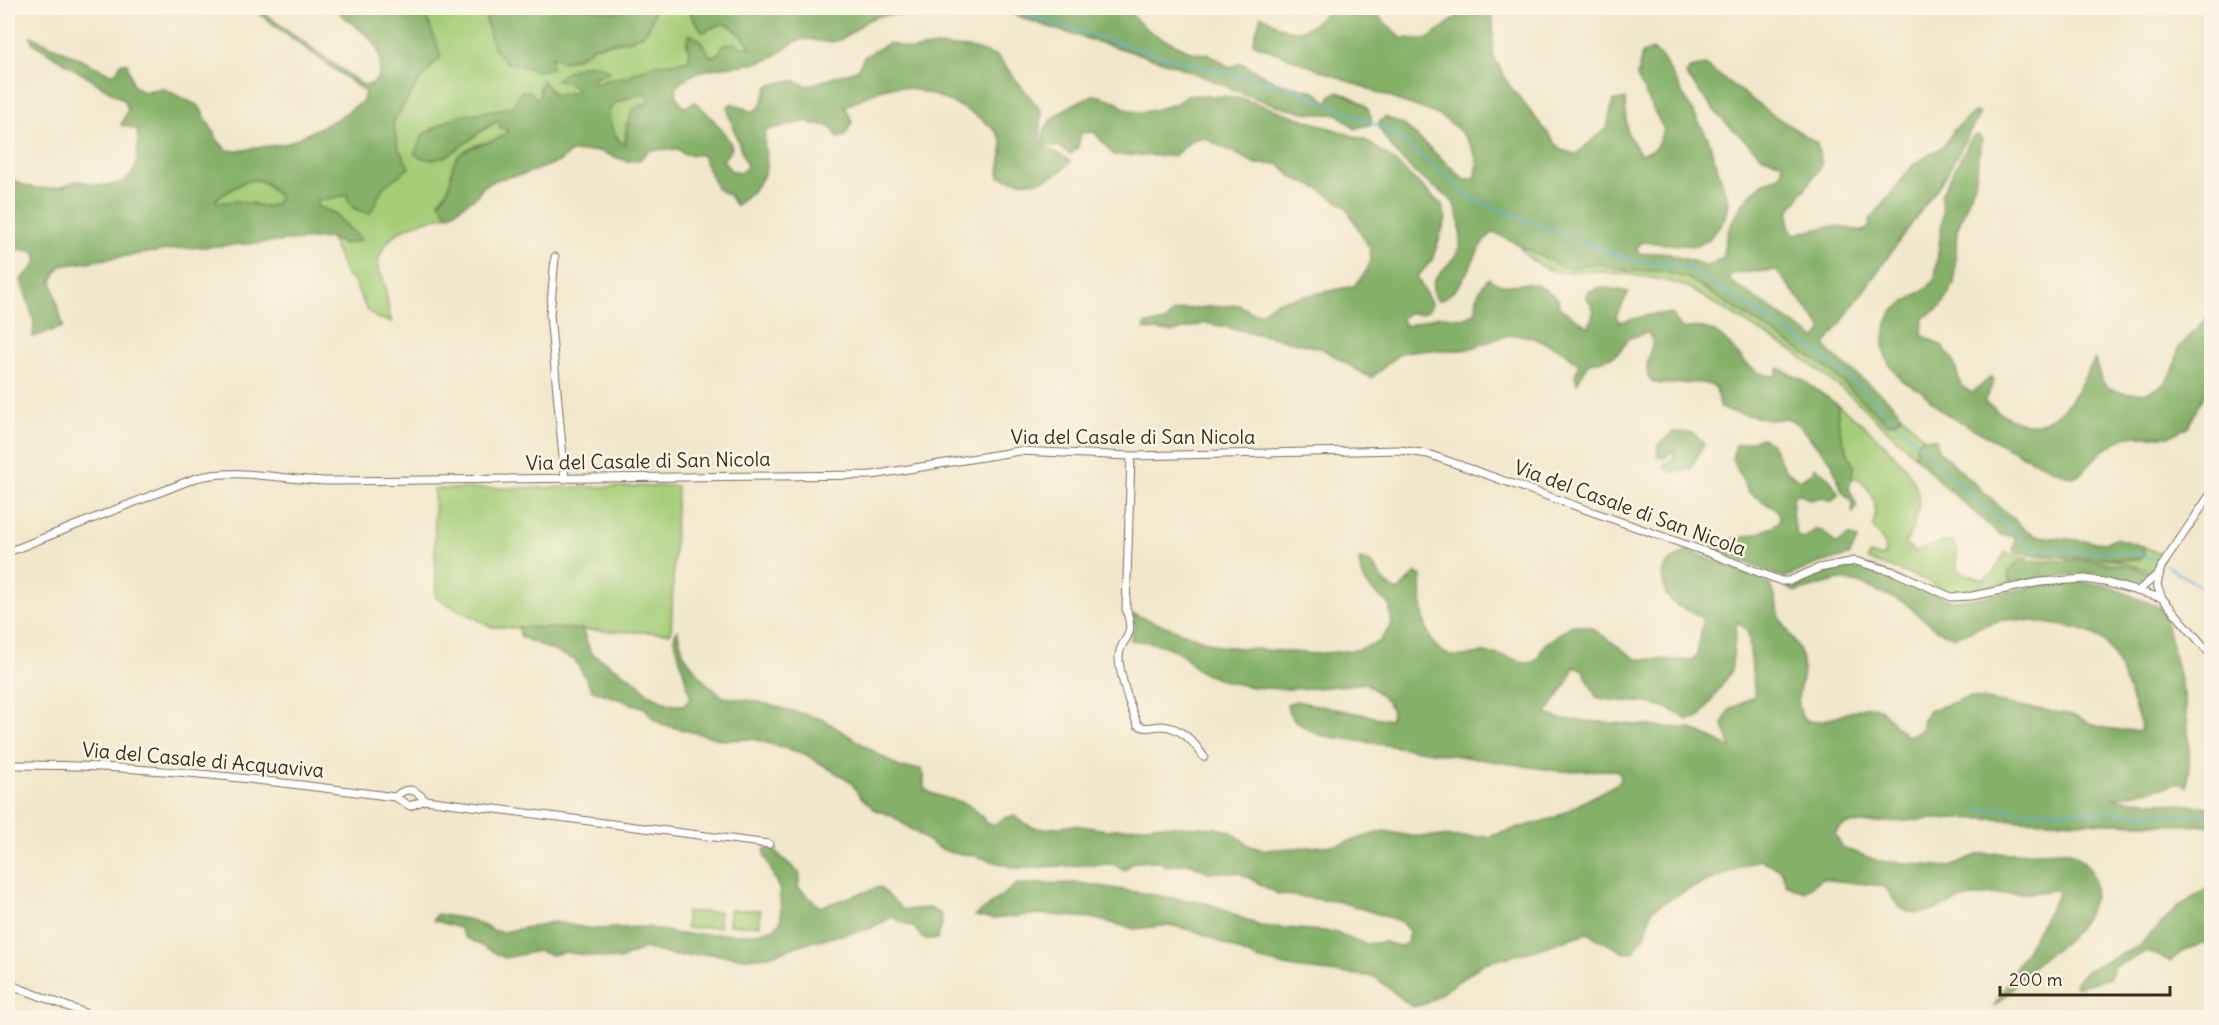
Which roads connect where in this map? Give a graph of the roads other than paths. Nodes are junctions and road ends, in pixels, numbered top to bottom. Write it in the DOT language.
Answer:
graph roads {
  1 [pos="555,257"];
  2 [pos="1131,456"];
  3 [pos="565,479"];
  4 [pos="2211,492"];
  5 [pos="8,552"];
  6 [pos="2160,571"];
  7 [pos="2138,591"];
  8 [pos="2162,598"];
  9 [pos="2211,656"];
  10 [pos="1204,757"];
  11 [pos="8,765"];
  12 [pos="395,797"];
  13 [pos="425,800"];
  14 [pos="769,844"];
  15 [pos="8,984"];
  16 [pos="98,1017"];
  1 -- 3 [label="street"];
  2 -- 3 [label="street, Via del Casale di San Nicola"];
  2 -- 7 [label="street, Via del Casale di San Nicola"];
  2 -- 10 [label="street"];
  3 -- 5 [label="street, Via del Casale di San Nicola"];
  4 -- 6 [label="street"];
  6 -- 7 [label="street"];
  6 -- 8 [label="street"];
  7 -- 8 [label="street, Via del Casale di San Nicola"];
  8 -- 9 [label="street"];
  11 -- 12 [label="street, Via del Casale di Acquaviva"];
  12 -- 13 [label="street, Via del Casale di Acquaviva"];
  12 -- 13 [label="street, Via del Casale di Acquaviva"];
  13 -- 14 [label="street, Via del Casale di Acquaviva"];
  15 -- 16 [label="street"];
}
